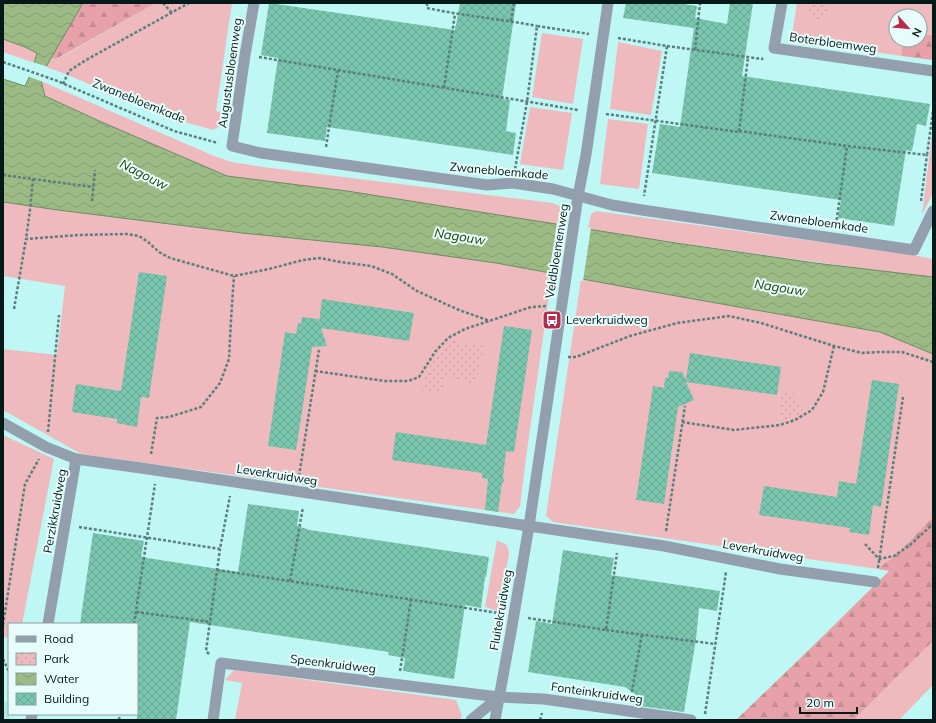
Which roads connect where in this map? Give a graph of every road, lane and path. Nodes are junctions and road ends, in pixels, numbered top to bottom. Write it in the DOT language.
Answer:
graph roads {
  1 [pos="163,3"];
  2 [pos="189,3"];
  3 [pos="254,3"];
  4 [pos="427,3"];
  5 [pos="514,3"];
  6 [pos="608,3"];
  7 [pos="700,3"];
  8 [pos="782,3"];
  9 [pos="172,13"];
  10 [pos="456,14"];
  11 [pos="511,21"];
  12 [pos="537,26"];
  13 [pos="603,36"];
  14 [pos="667,46"];
  15 [pos="774,48"];
  16 [pos="694,50"];
  17 [pos="245,55"];
  18 [pos="748,57"];
  19 [pos="3,62"];
  20 [pos="338,70"];
  21 [pos="933,71"];
  22 [pos="63,84"];
  23 [pos="444,88"];
  24 [pos="527,102"];
  25 [pos="933,111"];
  26 [pos="592,112"];
  27 [pos="656,120"];
  28 [pos="739,131"];
  29 [pos="232,146"];
  30 [pos="847,146"];
  31 [pos="324,161"];
  32 [pos="95,170"];
  33 [pos="3,175"];
  34 [pos="33,179"];
  35 [pos="512,183"];
  36 [pos="94,187"];
  37 [pos="578,196"];
  38 [pos="92,201"];
  39 [pos="642,210"];
  40 [pos="933,211"];
  41 [pos="834,238"];
  42 [pos="26,239"];
  43 [pos="234,276"];
  44 [pos="563,300"];
  45 [pos="14,309"];
  46 [pos="59,315"];
  47 [pos="490,321"];
  48 [pos="834,346"];
  49 [pos="319,350"];
  50 [pos="554,358"];
  51 [pos="933,362"];
  52 [pos="315,371"];
  53 [pos="903,397"];
  54 [pos="684,406"];
  55 [pos="682,422"];
  56 [pos="3,423"];
  57 [pos="46,446"];
  58 [pos="76,459"];
  59 [pos="153,469"];
  60 [pos="233,482"];
  61 [pos="301,492"];
  62 [pos="66,524"];
  63 [pos="933,524"];
  64 [pos="529,526"];
  65 [pos="147,538"];
  66 [pos="619,539"];
  67 [pos="865,544"];
  68 [pos="664,546"];
  69 [pos="220,549"];
  70 [pos="728,558"];
  71 [pos="879,559"];
  72 [pos="217,570"];
  73 [pos="290,581"];
  74 [pos="875,582"];
  75 [pos="411,600"];
  76 [pos="135,612"];
  77 [pos="514,616"];
  78 [pos="210,622"];
  79 [pos="48,623"];
  80 [pos="134,623"];
  81 [pos="3,625"];
  82 [pos="606,630"];
  83 [pos="642,634"];
  84 [pos="715,644"];
  85 [pos="3,659"];
  86 [pos="221,663"];
  87 [pos="8,670"];
  88 [pos="398,685"];
  89 [pos="499,697"];
  90 [pos="629,711"];
  91 [pos="213,720"];
  92 [pos="471,720"];
  93 [pos="495,720"];
  94 [pos="691,720"];
  95 [pos="704,720"];
  1 -- 9 [label="path"];
  2 -- 9 [label="path"];
  3 -- 17 [label="street, Augustusbloemweg"];
  4 -- 10 [label="path"];
  5 -- 11 [label="path"];
  6 -- 13 [label="street, Veldbloemenweg"];
  7 -- 16 [label="path"];
  8 -- 15 [label="street, Boterbloemweg"];
  9 -- 22 [label="path"];
  10 -- 11 [label="path"];
  10 -- 23 [label="path"];
  11 -- 12 [label="path"];
  12 -- 13 [label="path"];
  12 -- 24 [label="path"];
  13 -- 14 [label="path"];
  13 -- 26 [label="street, Veldbloemenweg"];
  14 -- 16 [label="path"];
  14 -- 27 [label="path"];
  15 -- 18 [label="path"];
  15 -- 21 [label="street, Boterbloemweg"];
  16 -- 18 [label="path"];
  17 -- 20 [label="path"];
  17 -- 29 [label="street, Augustusbloemweg"];
  18 -- 28 [label="path"];
  19 -- 22 [label="path, Zwanebloemkade"];
  20 -- 23 [label="path"];
  20 -- 31 [label="path"];
  22 -- 29 [label="path, Zwanebloemkade"];
  23 -- 24 [label="path"];
  24 -- 26 [label="path"];
  24 -- 35 [label="path"];
  25 -- 30 [label="path"];
  26 -- 27 [label="path"];
  26 -- 37 [label="street, Veldbloemenweg"];
  27 -- 28 [label="path"];
  27 -- 39 [label="path"];
  28 -- 30 [label="path"];
  29 -- 31 [label="street, Zwanebloemkade"];
  30 -- 41 [label="path"];
  31 -- 35 [label="street, Zwanebloemkade"];
  32 -- 36 [label="path"];
  33 -- 34 [label="path"];
  34 -- 36 [label="path"];
  34 -- 42 [label="path"];
  35 -- 37 [label="street, Zwanebloemkade"];
  36 -- 38 [label="path"];
  37 -- 39 [label="street, Zwanebloemkade"];
  37 -- 44 [label="street, Veldbloemenweg"];
  39 -- 41 [label="street, Zwanebloemkade"];
  40 -- 41 [label="street, Zwanebloemkade"];
  42 -- 43 [label="path"];
  42 -- 45 [label="path"];
  43 -- 47 [label="path"];
  43 -- 59 [label="path"];
  44 -- 47 [label="path"];
  44 -- 50 [label="street, Veldbloemenweg"];
  46 -- 57 [label="path"];
  47 -- 52 [label="path"];
  48 -- 50 [label="path"];
  48 -- 51 [label="path"];
  48 -- 55 [label="path"];
  49 -- 52 [label="path"];
  50 -- 64 [label="street, Veldbloemenweg"];
  52 -- 61 [label="path"];
  53 -- 71 [label="path"];
  54 -- 55 [label="path"];
  55 -- 68 [label="path"];
  56 -- 57 [label="street, Perzikkruidweg"];
  57 -- 58 [label="street, Perzikkruidweg"];
  57 -- 81 [label="path"];
  58 -- 59 [label="street, Leverkruidweg"];
  58 -- 62 [label="street, Perzikkruidweg"];
  59 -- 60 [label="street, Leverkruidweg"];
  59 -- 65 [label="path"];
  60 -- 61 [label="street, Leverkruidweg"];
  60 -- 69 [label="path"];
  61 -- 64 [label="street, Leverkruidweg"];
  61 -- 73 [label="path"];
  62 -- 65 [label="path"];
  62 -- 79 [label="street, Perzikkruidweg"];
  63 -- 71 [label="path"];
  64 -- 66 [label="street, Leverkruidweg"];
  64 -- 77 [label="street, Fluitekruidweg"];
  65 -- 69 [label="path"];
  65 -- 76 [label="path"];
  66 -- 68 [label="street, Leverkruidweg"];
  66 -- 82 [label="path"];
  67 -- 71 [label="path"];
  68 -- 70 [label="street, Leverkruidweg"];
  69 -- 72 [label="path"];
  70 -- 74 [label="street, Leverkruidweg"];
  70 -- 84 [label="path"];
  71 -- 74 [label="path"];
  72 -- 73 [label="path"];
  72 -- 78 [label="path"];
  73 -- 75 [label="path"];
  75 -- 77 [label="path"];
  75 -- 88 [label="path"];
  76 -- 78 [label="path"];
  76 -- 80 [label="path"];
  77 -- 82 [label="path"];
  77 -- 89 [label="street, Fluitekruidweg"];
  78 -- 86 [label="path"];
  82 -- 83 [label="path"];
  83 -- 84 [label="path"];
  83 -- 90 [label="path"];
  84 -- 95 [label="path"];
  85 -- 87 [label="path"];
  86 -- 88 [label="street, Speenkruidweg"];
  86 -- 91 [label="street"];
  88 -- 89 [label="street, Speenkruidweg"];
  89 -- 90 [label="street, Fonteinkruidweg"];
  89 -- 92 [label="street"];
  89 -- 93 [label="street, Fluitekruidweg"];
  90 -- 94 [label="street, Fonteinkruidweg"];
}
